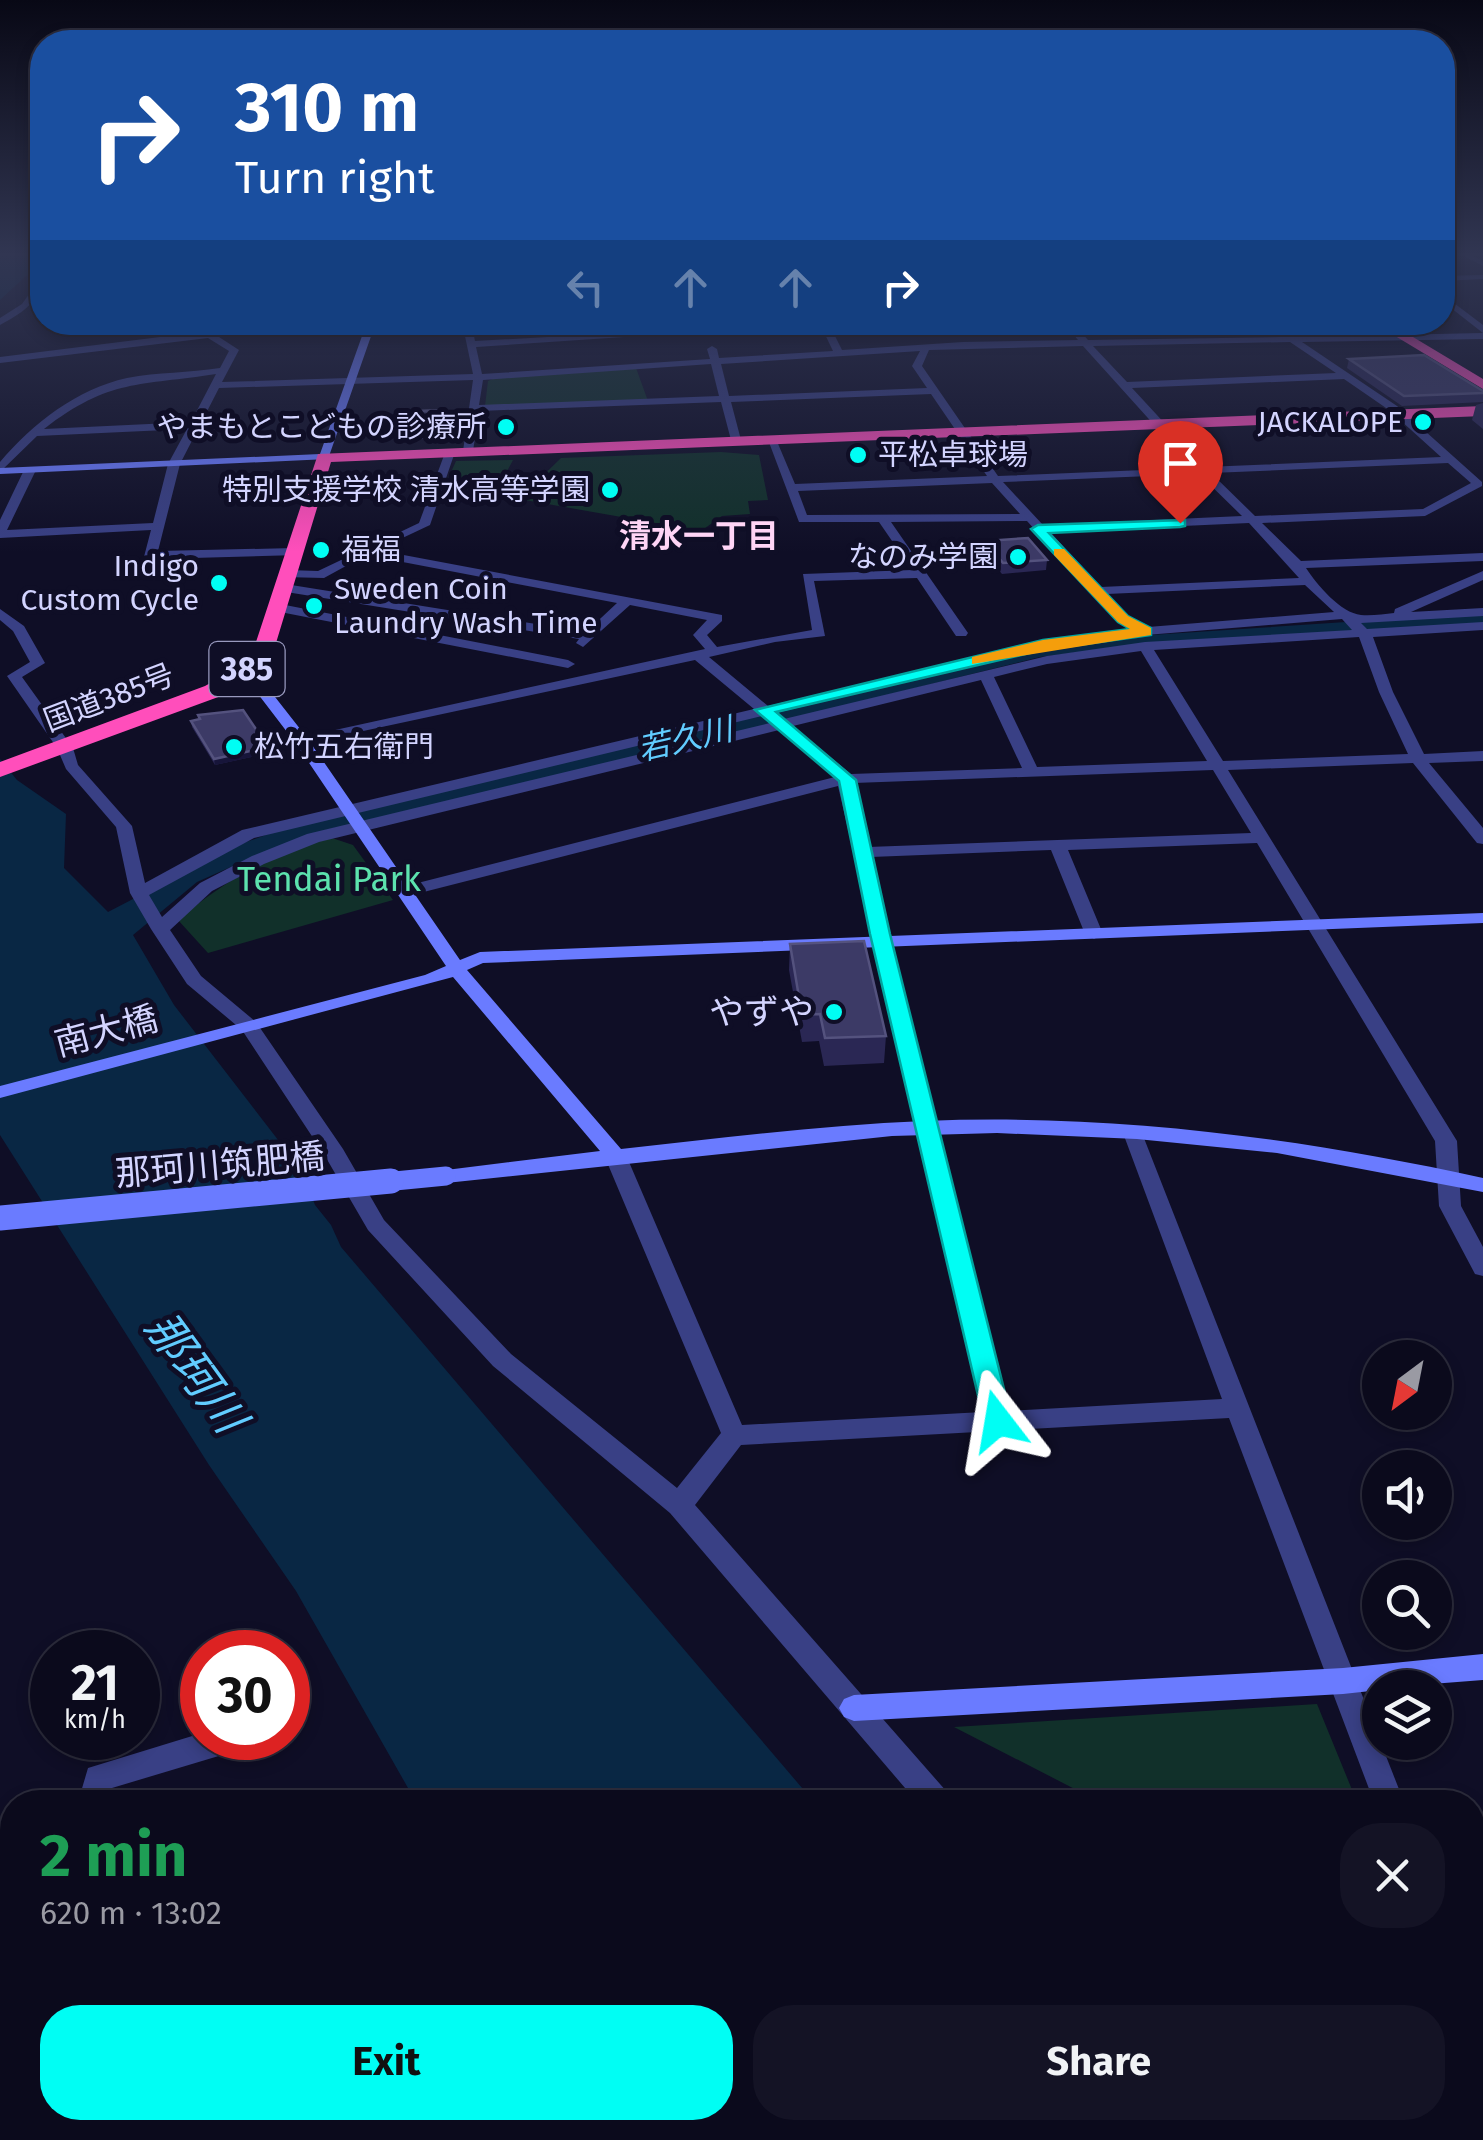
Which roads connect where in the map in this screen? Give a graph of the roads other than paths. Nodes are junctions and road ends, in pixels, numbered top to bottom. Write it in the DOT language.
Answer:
graph roads {
  1 [pos="57,353"];
  2 [pos="233,353"];
  3 [pos="362,353"];
  4 [pos="473,353"];
  5 [pos="713,353"];
  6 [pos="825,353"];
  7 [pos="923,353"];
  8 [pos="1094,353"];
  9 [pos="1312,353"];
  10 [pos="1436,353"];
  11 [pos="1454,353"];
  12 [pos="0,360"];
  13 [pos="714,360"];
  14 [pos="640,366"];
  15 [pos="224,370"];
  16 [pos="1483,370"];
  17 [pos="1346,376"];
  18 [pos="478,377"];
  19 [pos="352,382"];
  20 [pos="217,385"];
  21 [pos="1125,385"];
  22 [pos="1483,385"];
  23 [pos="935,391"];
  24 [pos="724,399"];
  25 [pos="654,402"];
  26 [pos="475,408"];
  27 [pos="1483,411"];
  28 [pos="1398,414"];
  29 [pos="1162,423"];
  30 [pos="195,425"];
  31 [pos="960,431"];
  32 [pos="38,433"];
  33 [pos="772,439"];
  34 [pos="736,440"];
  35 [pos="468,451"];
  36 [pos="450,452"];
  37 [pos="324,457"];
  38 [pos="1450,460"];
  39 [pos="174,464"];
  40 [pos="0,470"];
  41 [pos="30,470"];
  42 [pos="1202,471"];
  43 [pos="996,481"];
  44 [pos="1480,486"];
  45 [pos="790,488"];
  46 [pos="882,518"];
  47 [pos="1026,518"];
  48 [pos="1251,520"];
  49 [pos="156,526"];
  50 [pos="1038,529"];
  51 [pos="0,533"];
  52 [pos="364,551"];
  53 [pos="294,552"];
  54 [pos="150,555"];
  55 [pos="1483,557"];
  56 [pos="1298,565"];
  57 [pos="146,572"];
  58 [pos="921,574"];
  59 [pos="1483,575"];
  60 [pos="1308,580"];
  61 [pos="284,590"];
  62 [pos="1096,591"];
  63 [pos="627,601"];
  64 [pos="0,612"];
  65 [pos="1483,612"];
  66 [pos="1384,619"];
  67 [pos="1360,627"];
  68 [pos="1475,627"];
  69 [pos="962,633"];
  70 [pos="590,636"];
  71 [pos="1146,639"];
  72 [pos="1483,643"];
  73 [pos="706,654"];
  74 [pos="568,664"];
  75 [pos="243,674"];
  76 [pos="986,675"];
  77 [pos="574,682"];
  78 [pos="764,710"];
  79 [pos="783,726"];
  80 [pos="303,742"];
  81 [pos="65,748"];
  82 [pos="1483,756"];
  83 [pos="1419,760"];
  84 [pos="1221,766"];
  85 [pos="0,770"];
  86 [pos="1032,773"];
  87 [pos="847,780"];
  88 [pos="354,818"];
  89 [pos="1262,838"];
  90 [pos="1483,839"];
  91 [pos="1058,846"];
  92 [pos="863,852"];
  93 [pos="404,892"];
  94 [pos="140,895"];
  95 [pos="1483,918"];
  96 [pos="1316,924"];
  97 [pos="159,927"];
  98 [pos="1094,934"];
  99 [pos="882,940"];
  100 [pos="458,968"];
  101 [pos="238,1030"];
  102 [pos="0,1092"];
  103 [pos="927,1128"];
  104 [pos="1133,1132"];
  105 [pos="615,1155"];
  106 [pos="1446,1177"];
  107 [pos="1483,1185"];
  108 [pos="0,1218"];
  109 [pos="1483,1268"];
  110 [pos="1236,1408"];
  111 [pos="998,1421"];
  112 [pos="734,1435"];
  113 [pos="680,1505"];
  114 [pos="1483,1668"];
  115 [pos="1342,1681"];
  116 [pos="854,1708"];
  117 [pos="180,1754"];
  118 [pos="96,1790"];
  119 [pos="926,1790"];
  120 [pos="1384,1790"];
  1 -- 12 [label="street"];
  2 -- 15 [label="street"];
  3 -- 19 [label="street"];
  4 -- 18 [label="street"];
  5 -- 13 [label="street"];
  6 -- 13 [label="street"];
  7 -- 23 [label="street"];
  8 -- 21 [label="street"];
  9 -- 17 [label="street"];
  10 -- 22 [label="highway"];
  11 -- 16 [label="highway"];
  13 -- 14 [label="street"];
  13 -- 24 [label="street"];
  14 -- 18 [label="street"];
  14 -- 25 [label="street"];
  15 -- 20 [label="street"];
  15 -- 32 [label="street"];
  17 -- 21 [label="street"];
  17 -- 28 [label="street"];
  18 -- 19 [label="street"];
  18 -- 26 [label="street"];
  19 -- 20 [label="street"];
  19 -- 37 [label="street"];
  20 -- 30 [label="street"];
  21 -- 29 [label="street"];
  23 -- 24 [label="street"];
  23 -- 31 [label="street"];
  24 -- 25 [label="street"];
  24 -- 34 [label="street"];
  25 -- 26 [label="street"];
  26 -- 35 [label="street"];
  27 -- 28 [label="highway"];
  28 -- 29 [label="highway"];
  28 -- 38 [label="street"];
  29 -- 31 [label="highway"];
  29 -- 42 [label="street"];
  30 -- 32 [label="street"];
  30 -- 39 [label="street"];
  31 -- 33 [label="highway"];
  31 -- 43 [label="street"];
  32 -- 40 [label="street"];
  33 -- 34 [label="highway"];
  33 -- 45 [label="street"];
  34 -- 35 [label="highway"];
  35 -- 36 [label="highway"];
  36 -- 37 [label="highway"];
  36 -- 52 [label="street"];
  37 -- 39 [label="street"];
  37 -- 53 [label="highway, 国道385号 / 385"];
  38 -- 42 [label="street"];
  38 -- 44 [label="street"];
  39 -- 41 [label="street"];
  39 -- 49 [label="street"];
  40 -- 41 [label="street"];
  41 -- 51 [label="street"];
  42 -- 43 [label="street"];
  42 -- 48 [label="street"];
  43 -- 45 [label="street"];
  43 -- 47 [label="street"];
  44 -- 48 [label="street"];
  45 -- 46 [label="street"];
  46 -- 47 [label="street"];
  46 -- 58 [label="street"];
  47 -- 50 [label="street"];
  48 -- 50 [label="street"];
  48 -- 56 [label="street"];
  49 -- 51 [label="street"];
  49 -- 54 [label="street"];
  50 -- 62 [label="street"];
  52 -- 61 [label="street"];
  52 -- 63 [label="street"];
  53 -- 54 [label="street"];
  53 -- 61 [label="highway, 国道385号 / 385"];
  54 -- 57 [label="street"];
  55 -- 56 [label="street"];
  56 -- 60 [label="street"];
  58 -- 69 [label="street"];
  58 -- 73 [label="street"];
  59 -- 66 [label="street"];
  60 -- 62 [label="street"];
  60 -- 67 [label="street"];
  61 -- 70 [label="street"];
  61 -- 74 [label="street"];
  61 -- 75 [label="highway, 国道385号 / 385"];
  62 -- 71 [label="street"];
  63 -- 70 [label="street"];
  63 -- 73 [label="street"];
  64 -- 81 [label="street"];
  65 -- 66 [label="street"];
  66 -- 67 [label="street"];
  66 -- 67 [label="street"];
  67 -- 68 [label="street"];
  67 -- 71 [label="street"];
  67 -- 71 [label="street"];
  67 -- 83 [label="street"];
  68 -- 72 [label="street"];
  70 -- 74 [label="street"];
  71 -- 76 [label="street"];
  71 -- 78 [label="street"];
  71 -- 84 [label="street"];
  73 -- 77 [label="street"];
  73 -- 78 [label="street"];
  74 -- 77 [label="street"];
  75 -- 80 [label="street"];
  75 -- 81 [label="highway, 国道385号 / 385"];
  76 -- 79 [label="street"];
  76 -- 86 [label="street"];
  77 -- 80 [label="street"];
  78 -- 79 [label="street"];
  78 -- 88 [label="street"];
  79 -- 87 [label="street"];
  79 -- 88 [label="street"];
  80 -- 88 [label="street"];
  81 -- 85 [label="highway, 国道385号 / 385"];
  81 -- 94 [label="street"];
  82 -- 83 [label="street"];
  83 -- 84 [label="street"];
  83 -- 90 [label="street"];
  84 -- 86 [label="street"];
  84 -- 89 [label="street"];
  86 -- 87 [label="street"];
  87 -- 92 [label="street"];
  87 -- 93 [label="street"];
  88 -- 93 [label="street"];
  88 -- 94 [label="street"];
  88 -- 97 [label="street"];
  89 -- 91 [label="street"];
  89 -- 96 [label="street"];
  91 -- 92 [label="street"];
  91 -- 98 [label="street"];
  92 -- 99 [label="street"];
  93 -- 100 [label="street"];
  94 -- 97 [label="street"];
  95 -- 96 [label="street, 南大橋"];
  96 -- 98 [label="street, 南大橋"];
  96 -- 106 [label="street"];
  97 -- 101 [label="street"];
  98 -- 99 [label="street, 南大橋"];
  99 -- 100 [label="street, 南大橋"];
  99 -- 103 [label="street"];
  100 -- 101 [label="street, 南大橋"];
  100 -- 105 [label="street"];
  101 -- 102 [label="street, 南大橋"];
  101 -- 113 [label="street"];
  103 -- 104 [label="street, 那珂川筑肥橋"];
  103 -- 105 [label="street, 那珂川筑肥橋"];
  103 -- 111 [label="street"];
  104 -- 106 [label="street, 那珂川筑肥橋"];
  104 -- 110 [label="street"];
  105 -- 108 [label="street, 那珂川筑肥橋, bridge"];
  105 -- 112 [label="street"];
  106 -- 107 [label="street, 那珂川筑肥橋"];
  106 -- 109 [label="street"];
  110 -- 111 [label="street"];
  110 -- 115 [label="street"];
  111 -- 112 [label="street"];
  112 -- 113 [label="street"];
  113 -- 116 [label="street"];
  114 -- 115 [label="street"];
  115 -- 116 [label="street"];
  115 -- 120 [label="street"];
  116 -- 119 [label="street"];
  117 -- 118 [label="street"];
}
